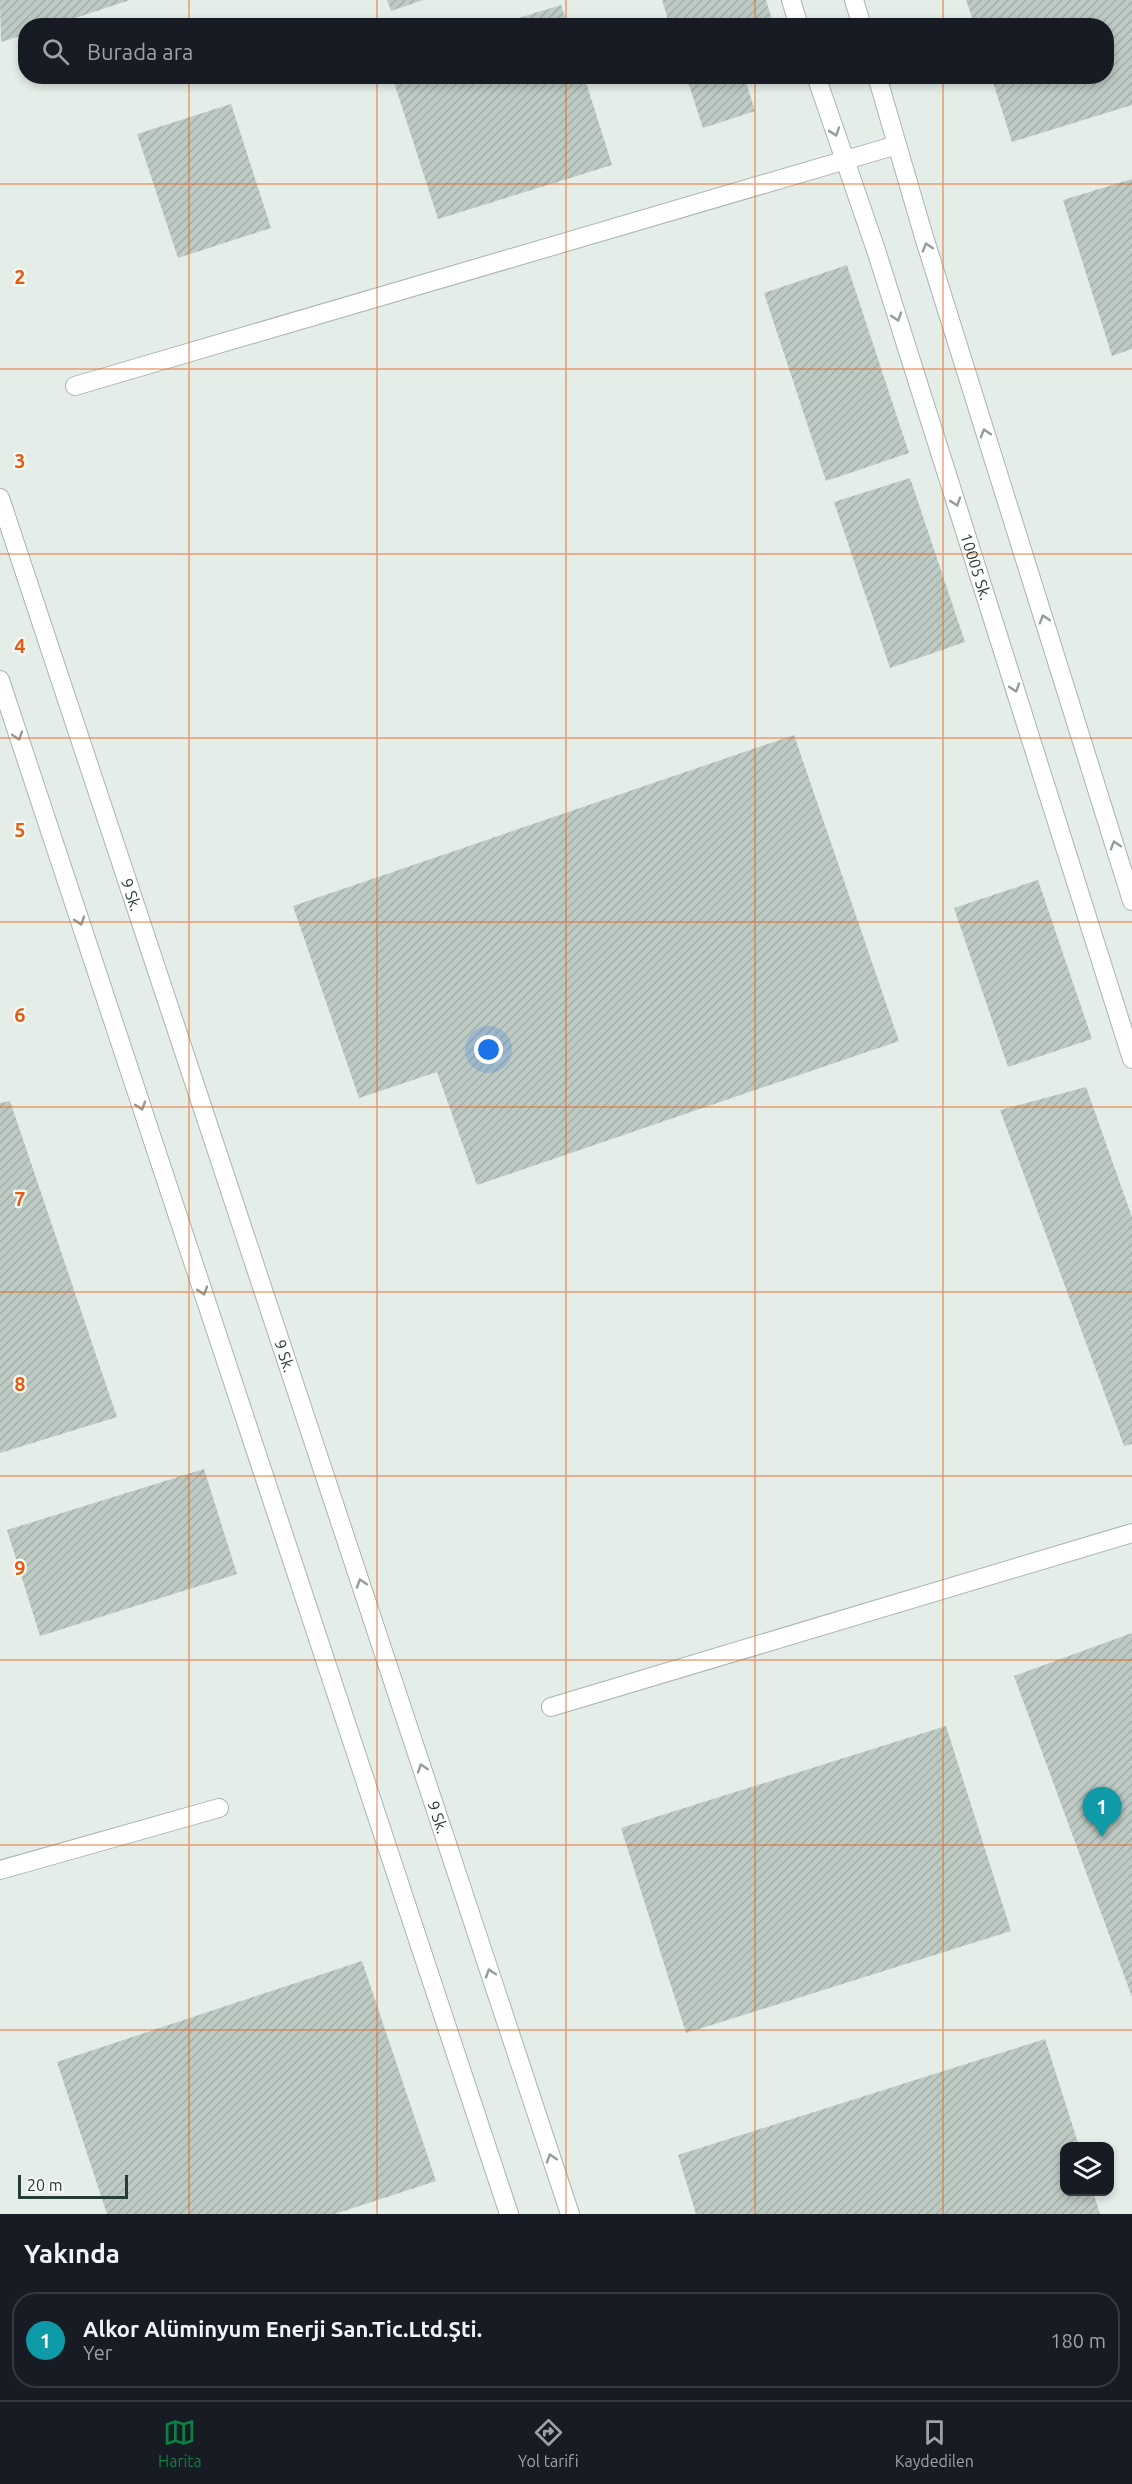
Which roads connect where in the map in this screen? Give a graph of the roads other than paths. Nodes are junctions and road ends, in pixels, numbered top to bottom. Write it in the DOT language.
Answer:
graph roads {
  1 [pos="791,0"];
  2 [pos="854,0"];
  3 [pos="797,18"];
  4 [pos="860,18"];
  5 [pos="819,84"];
  6 [pos="879,84"];
  7 [pos="897,145"];
  8 [pos="845,160"];
  9 [pos="75,386"];
  10 [pos="0,498"];
  11 [pos="0,680"];
  12 [pos="1132,901"];
  13 [pos="1132,1059"];
  14 [pos="1132,1533"];
  15 [pos="551,1707"];
  16 [pos="219,1808"];
  17 [pos="0,1870"];
  18 [pos="509,2214"];
  19 [pos="570,2214"];
  1 -- 3 [label="lane"];
  2 -- 4 [label="lane"];
  5 -- 8 [label="lane, 10005 Sk., one-way"];
  6 -- 7 [label="lane"];
  7 -- 8 [label="lane"];
  12 -- 7 [label="lane, one-way"];
  8 -- 9 [label="lane"];
  8 -- 13 [label="lane, 10005 Sk., one-way"];
  19 -- 10 [label="lane, 9 Sk., one-way"];
  11 -- 18 [label="lane, one-way"];
  14 -- 15 [label="lane"];
  16 -- 17 [label="lane"];
}
